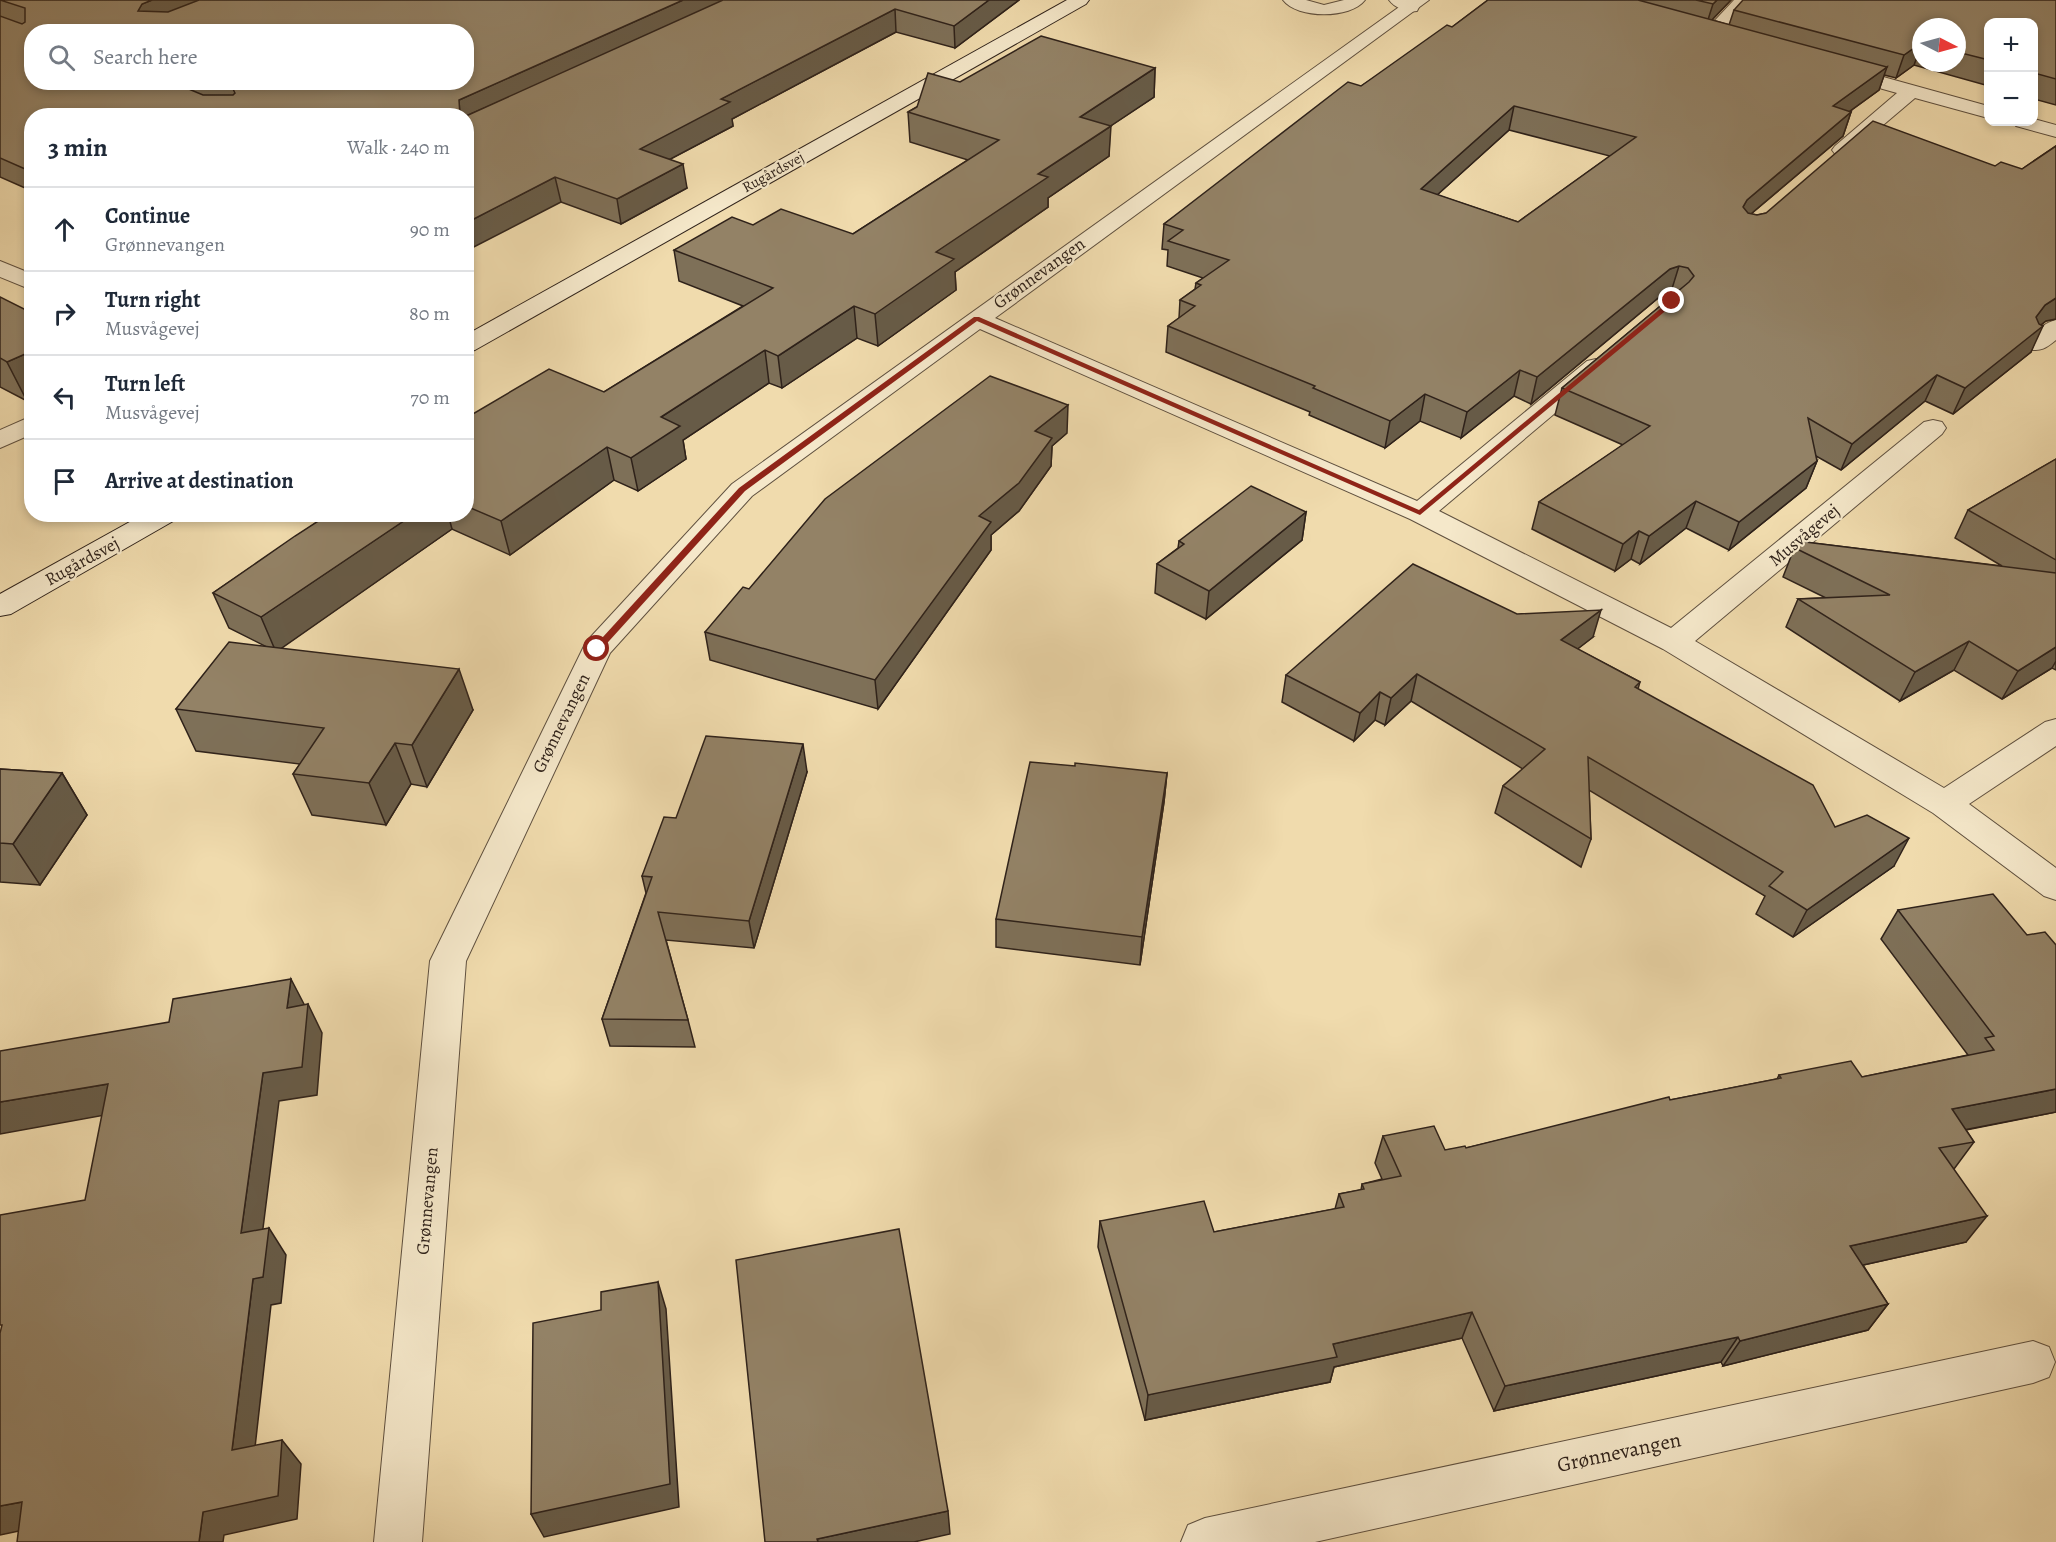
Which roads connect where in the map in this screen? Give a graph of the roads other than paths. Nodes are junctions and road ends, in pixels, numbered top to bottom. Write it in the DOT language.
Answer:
graph roads {
  1 [pos="1080,0"];
  2 [pos="1291,0"];
  3 [pos="1356,0"];
  4 [pos="1744,0"];
  5 [pos="1409,2"];
  6 [pos="1690,29"];
  7 [pos="1711,35"];
  8 [pos="1733,41"];
  9 [pos="1822,66"];
  10 [pos="1911,91"];
  11 [pos="1984,111"];
  12 [pos="2038,126"];
  13 [pos="2056,131"];
  14 [pos="1829,161"];
  15 [pos="0,268"];
  16 [pos="24,279"];
  17 [pos="976,319"];
  18 [pos="2056,327"];
  19 [pos="474,341"];
  20 [pos="2037,344"];
  21 [pos="1618,347"];
  22 [pos="24,428"];
  23 [pos="1933,428"];
  24 [pos="0,440"];
  25 [pos="1420,513"];
  26 [pos="151,522"];
  27 [pos="0,607"];
  28 [pos="1674,642"];
  29 [pos="2056,730"];
  30 [pos="1945,804"];
  31 [pos="2056,887"];
  32 [pos="2033,1362"];
  33 [pos="398,1542"];
  34 [pos="1205,1542"];
  1 -- 19 [label="street, Rugårdsvej"];
  2 -- 3 [label="lane"];
  4 -- 7 [label="street"];
  5 -- 17 [label="street, Grønnevangen"];
  6 -- 7 [label="street"];
  7 -- 8 [label="street"];
  9 -- 10 [label="street"];
  10 -- 11 [label="street"];
  10 -- 14 [label="street"];
  12 -- 13 [label="street"];
  15 -- 16 [label="street"];
  17 -- 25 [label="street"];
  17 -- 33 [label="street, Grønnevangen"];
  18 -- 20 [label="street"];
  21 -- 25 [label="street"];
  22 -- 24 [label="street"];
  23 -- 28 [label="street, Musvågevej"];
  25 -- 28 [label="street"];
  26 -- 27 [label="street, Rugårdsvej"];
  28 -- 30 [label="street"];
  29 -- 30 [label="street"];
  30 -- 31 [label="street"];
  32 -- 34 [label="street, Grønnevangen"];
}
